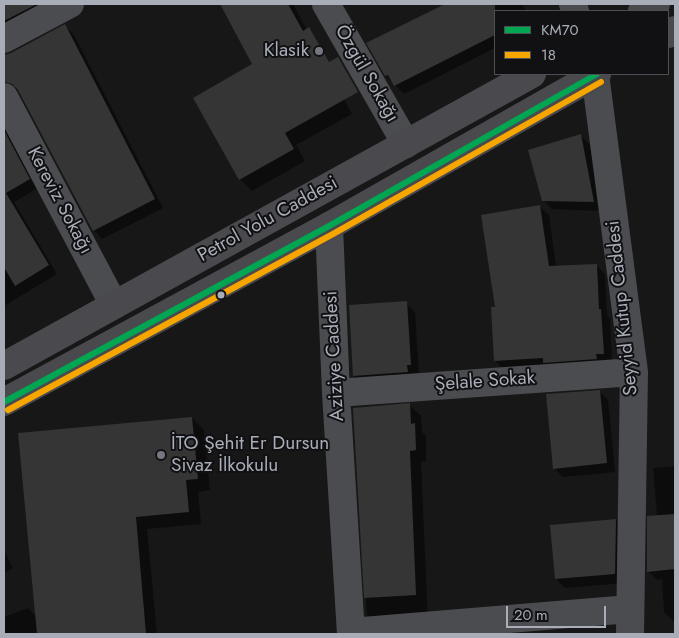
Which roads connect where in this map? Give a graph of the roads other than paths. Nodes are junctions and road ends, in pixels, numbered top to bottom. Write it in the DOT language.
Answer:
graph roads {
  1 [pos="70,4"];
  2 [pos="326,4"];
  3 [pos="656,4"];
  4 [pos="644,10"];
  5 [pos="4,39"];
  6 [pos="530,75"];
  7 [pos="594,75"];
  8 [pos="596,75"];
  9 [pos="4,97"];
  10 [pos="406,144"];
  11 [pos="329,226"];
  12 [pos="114,305"];
  13 [pos="4,366"];
  14 [pos="634,372"];
  15 [pos="336,393"];
  16 [pos="4,402"];
  17 [pos="630,622"];
  18 [pos="351,633"];
  1 -- 5 [label="street"];
  2 -- 10 [label="street, Özgül Sokağı"];
  3 -- 4 [label="main road"];
  6 -- 10 [label="main road, Petrol Yolu Caddesi"];
  7 -- 11 [label="main road, Petrol Yolu Caddesi"];
  8 -- 14 [label="street, Seyyid Kutup Caddesi"];
  9 -- 12 [label="street, Kereviz Sokağı"];
  10 -- 12 [label="main road, Petrol Yolu Caddesi"];
  11 -- 15 [label="street, Aziziye Caddesi"];
  11 -- 16 [label="main road, Petrol Yolu Caddesi"];
  12 -- 13 [label="main road, Petrol Yolu Caddesi"];
  14 -- 15 [label="street, Şelale Sokak"];
  14 -- 17 [label="street, Seyyid Kutup Caddesi"];
  15 -- 18 [label="street, Aziziye Caddesi"];
  17 -- 18 [label="street"];
}
